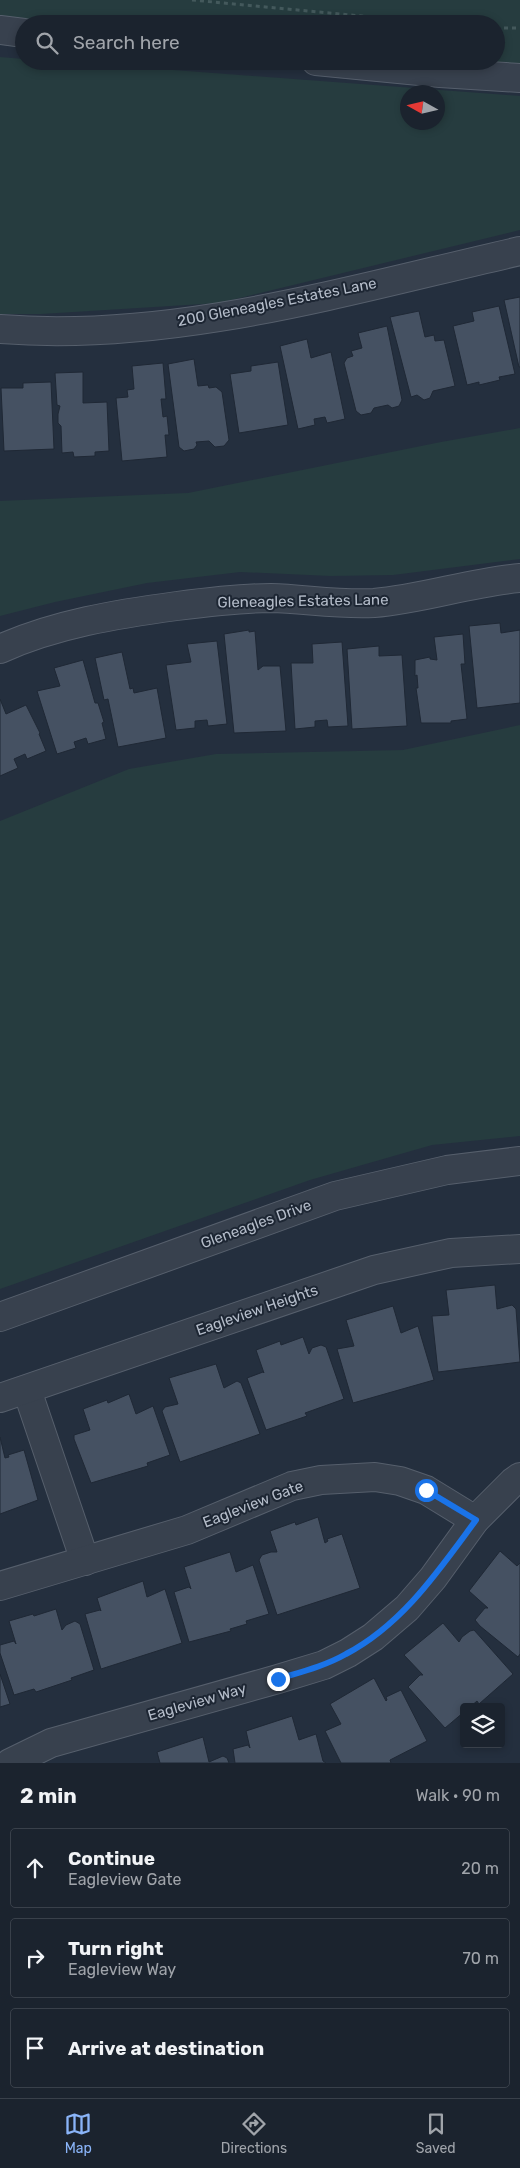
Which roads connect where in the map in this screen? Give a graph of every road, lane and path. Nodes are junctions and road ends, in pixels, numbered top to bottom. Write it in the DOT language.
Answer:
graph roads {
  1 [pos="192,0"];
  2 [pos="351,15"];
  3 [pos="505,28"];
  4 [pos="520,28"];
  5 [pos="0,30"];
  6 [pos="15,31"];
  7 [pos="409,70"];
  8 [pos="520,78"];
  9 [pos="520,251"];
  10 [pos="0,329"];
  11 [pos="520,578"];
  12 [pos="0,649"];
  13 [pos="520,1161"];
  14 [pos="520,1249"];
  15 [pos="0,1317"];
  16 [pos="27,1390"];
  17 [pos="0,1398"];
  18 [pos="520,1477"];
  19 [pos="476,1520"];
  20 [pos="85,1561"];
  21 [pos="0,1586"];
  22 [pos="10,1763"];
  1 -- 2 [label="path"];
  3 -- 4 [label="path"];
  5 -- 6 [label="street"];
  7 -- 8 [label="street"];
  9 -- 10 [label="street, 200 Gleneagles Estates Lane"];
  11 -- 12 [label="street, Gleneagles Estates Lane"];
  13 -- 15 [label="street, Gleneagles Drive"];
  14 -- 16 [label="street, Eagleview Heights"];
  16 -- 17 [label="street, Eagleview Heights"];
  16 -- 20 [label="street"];
  18 -- 19 [label="street, Eagleview Way"];
  19 -- 20 [label="street, Eagleview Gate"];
  19 -- 22 [label="street, Eagleview Way"];
  20 -- 21 [label="street, Eagleview Gate"];
}
